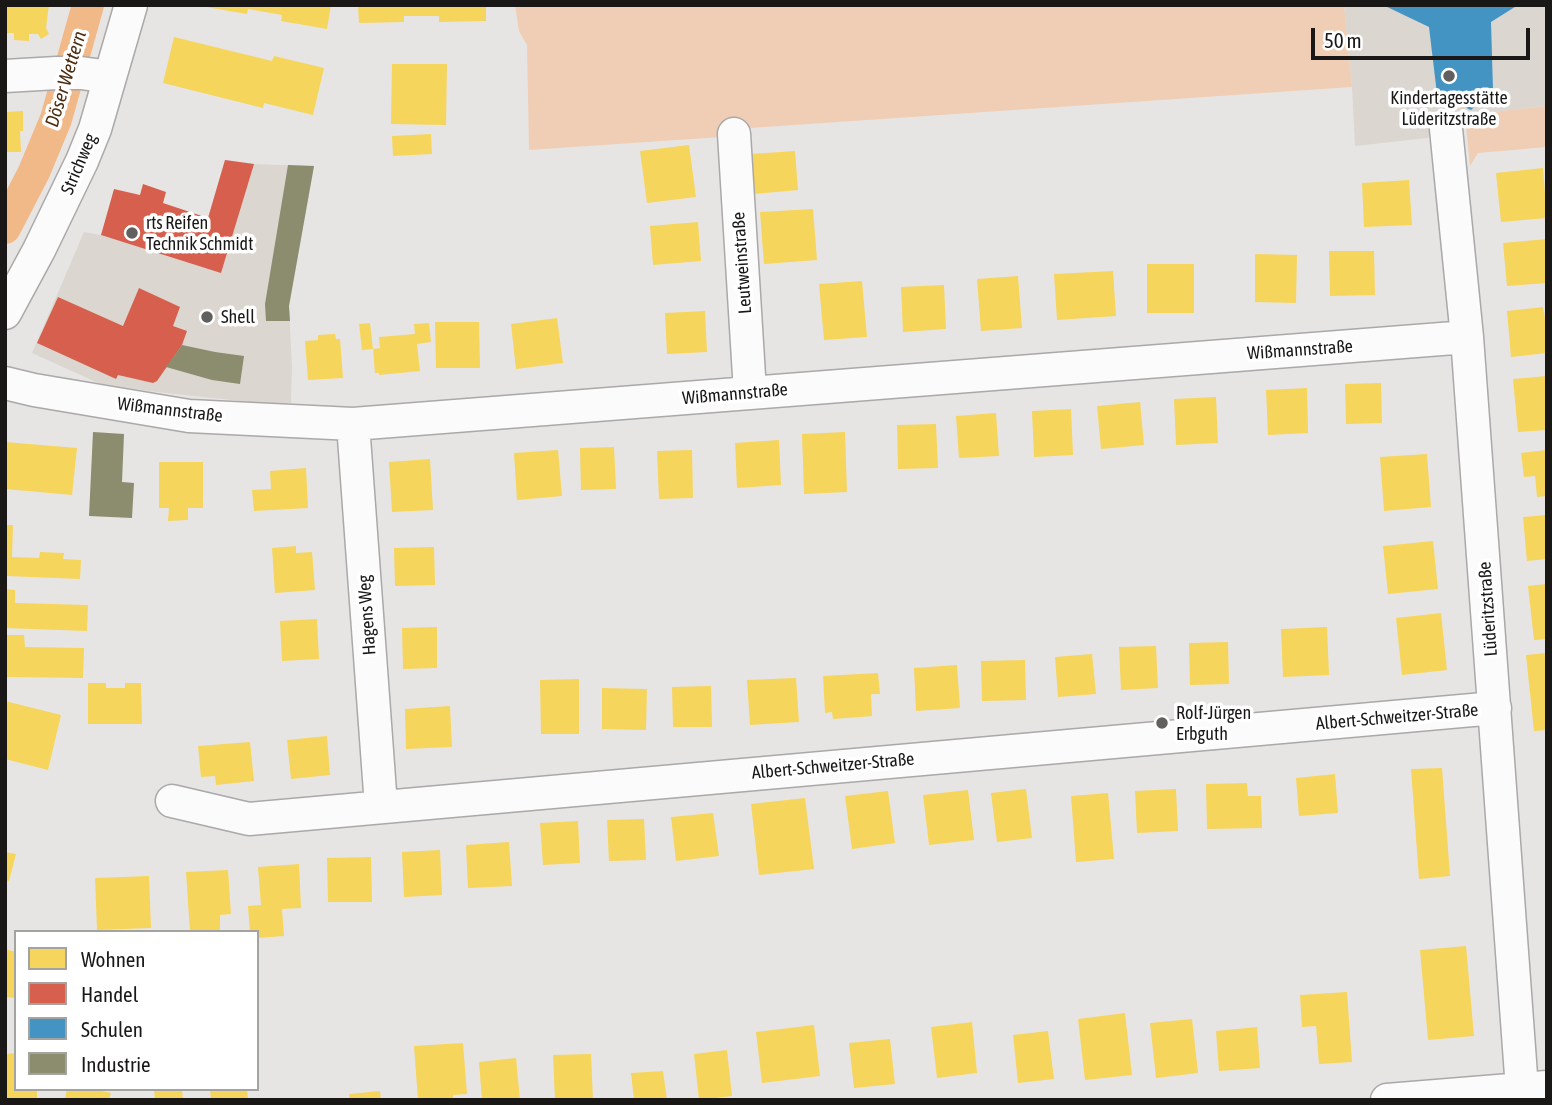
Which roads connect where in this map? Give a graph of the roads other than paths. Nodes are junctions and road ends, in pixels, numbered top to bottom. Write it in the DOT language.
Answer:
graph roads {
  1 [pos="131,5"];
  2 [pos="83,74"];
  3 [pos="5,76"];
  4 [pos="1446,129"];
  5 [pos="734,134"];
  6 [pos="5,313"];
  7 [pos="1467,337"];
  8 [pos="5,383"];
  9 [pos="750,392"];
  10 [pos="353,424"];
  11 [pos="1495,708"];
  12 [pos="172,801"];
  13 [pos="381,806"];
  14 [pos="1535,1088"];
  15 [pos="1387,1100"];
  1 -- 2 [label="street, Strichweg"];
  2 -- 3 [label="street"];
  2 -- 6 [label="street, Strichweg"];
  4 -- 7 [label="street, Lüderitzstraße"];
  5 -- 9 [label="street, Leutweinstraße"];
  7 -- 9 [label="street, Wißmannstraße"];
  7 -- 11 [label="street, Lüderitzstraße"];
  8 -- 10 [label="street, Wißmannstraße"];
  9 -- 10 [label="street, Wißmannstraße"];
  10 -- 13 [label="street, Hagens Weg"];
  11 -- 13 [label="street, Albert-Schweitzer-Straße"];
  11 -- 14 [label="street, Lüderitzstraße"];
  12 -- 13 [label="street, Albert-Schweitzer-Straße"];
  14 -- 15 [label="street"];
}
